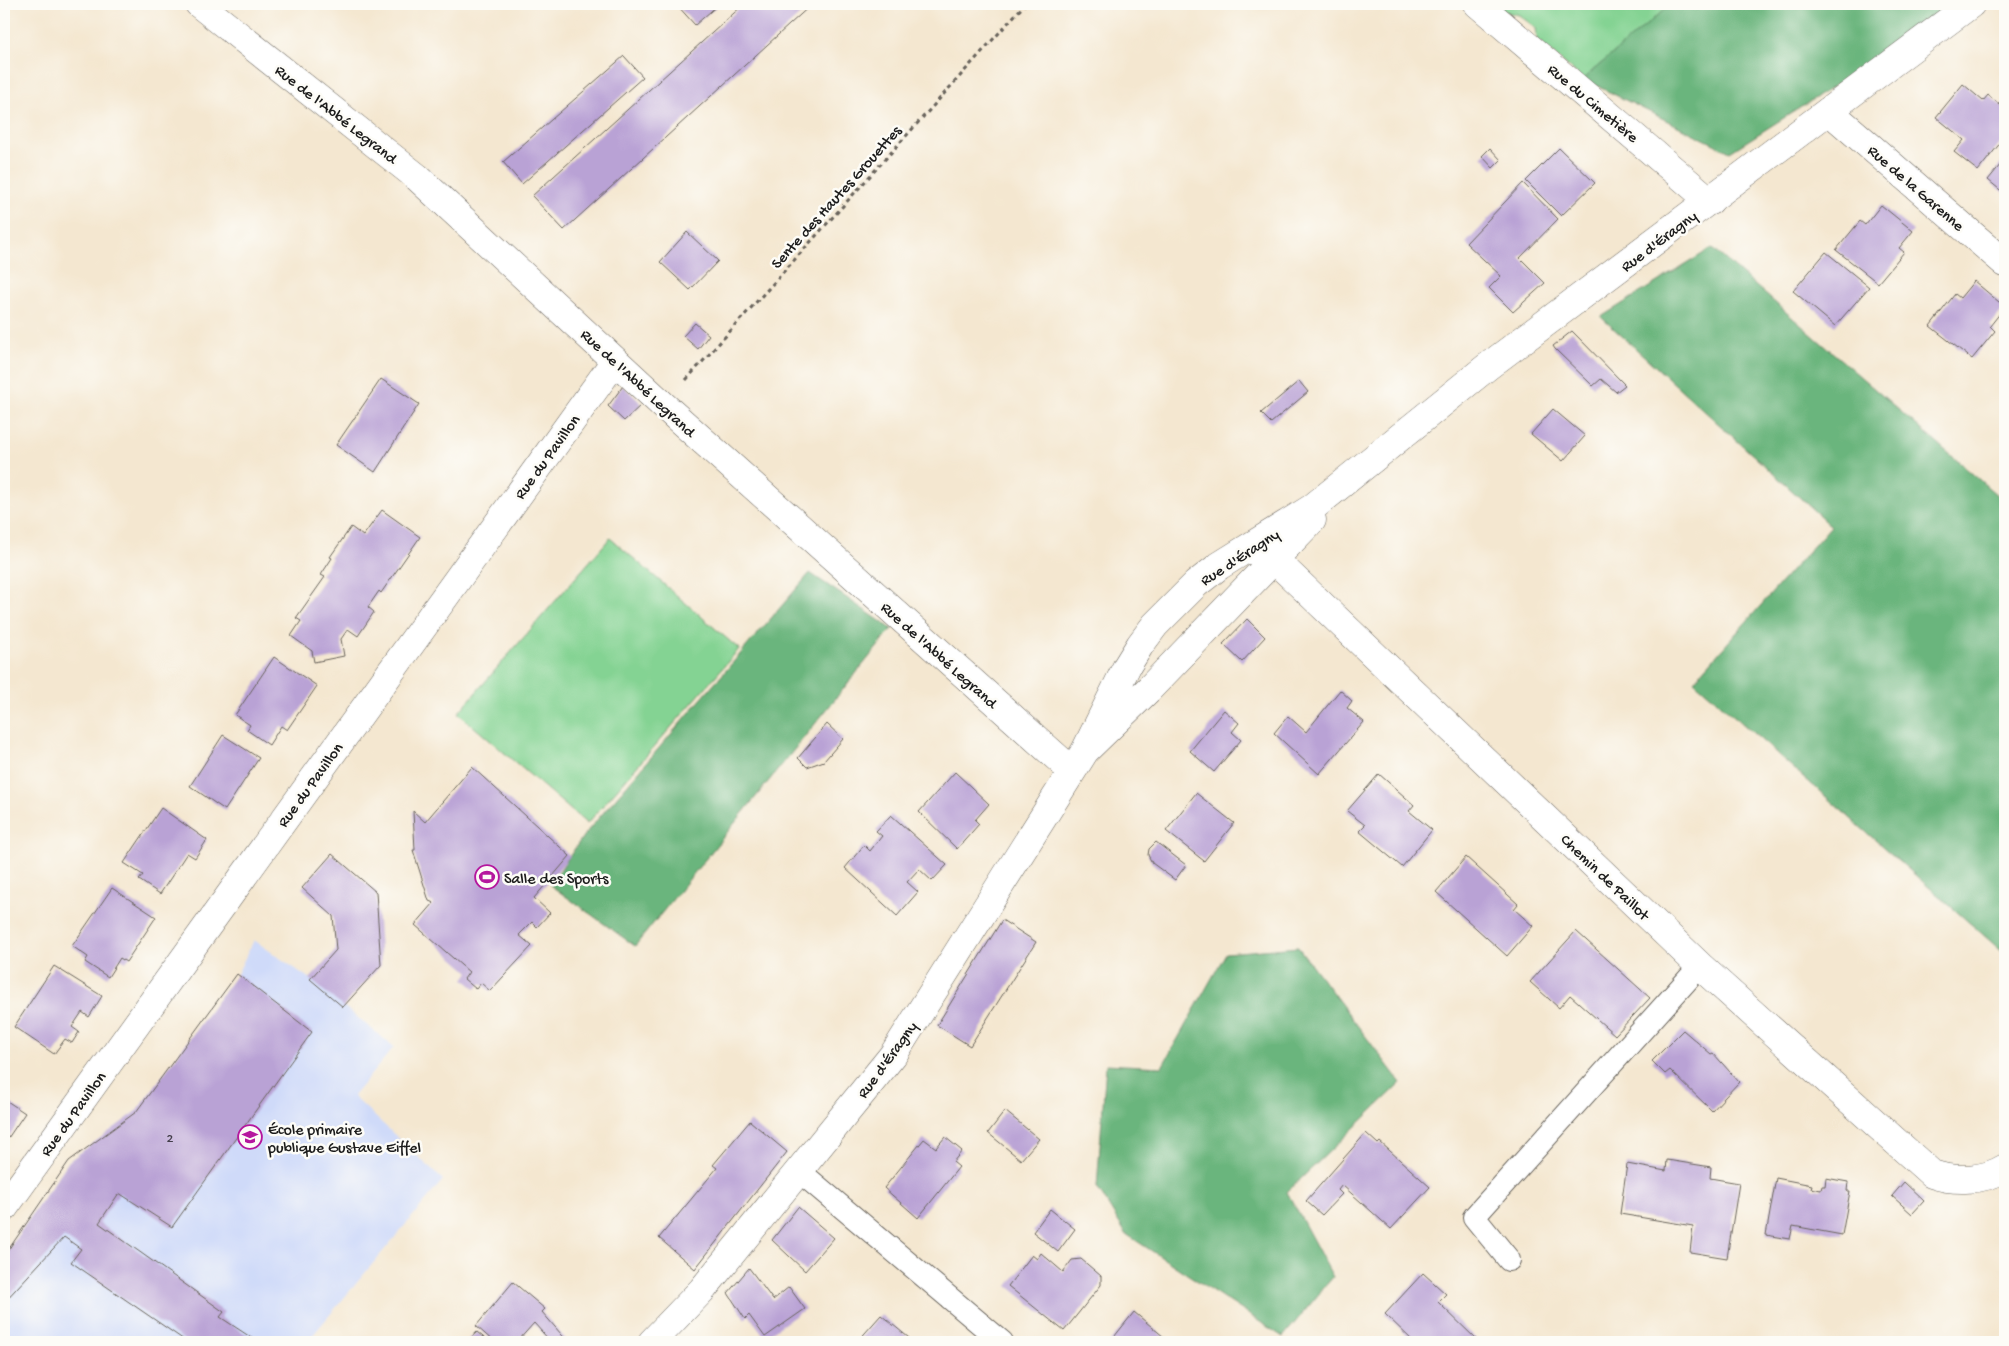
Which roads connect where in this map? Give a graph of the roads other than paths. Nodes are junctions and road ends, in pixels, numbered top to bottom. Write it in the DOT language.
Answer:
graph roads {
  1 [pos="199,4"];
  2 [pos="1478,4"];
  3 [pos="1971,4"];
  4 [pos="1829,110"];
  5 [pos="1710,201"];
  6 [pos="2005,263"];
  7 [pos="615,361"];
  8 [pos="1349,480"];
  9 [pos="1249,548"];
  10 [pos="1275,560"];
  11 [pos="1078,760"];
  12 [pos="1700,966"];
  13 [pos="2005,1168"];
  14 [pos="799,1171"];
  15 [pos="4,1208"];
  16 [pos="1509,1260"];
  17 [pos="652,1342"];
  18 [pos="1002,1342"];
  1 -- 7 [label="street, Rue de l'Abbé Legrand"];
  2 -- 5 [label="street, Rue du Cimetière"];
  3 -- 4 [label="street, Rue d'Éragny"];
  4 -- 5 [label="street, Rue d'Éragny"];
  4 -- 6 [label="street, Rue de la Garenne"];
  5 -- 8 [label="street, Rue d'Éragny"];
  7 -- 11 [label="street, Rue de l'Abbé Legrand"];
  7 -- 15 [label="street, Rue du Pavillon"];
  8 -- 9 [label="street, Rue d'Éragny"];
  8 -- 10 [label="street, Rue d'Éragny"];
  9 -- 10 [label="street, Chemin de Paillot"];
  9 -- 11 [label="street, Rue d'Éragny"];
  10 -- 11 [label="street, Rue d'Éragny"];
  10 -- 12 [label="street, Chemin de Paillot"];
  11 -- 14 [label="street, Rue d'Éragny"];
  12 -- 13 [label="street, Chemin de Paillot"];
  12 -- 16 [label="lane"];
  14 -- 17 [label="street, Rue d'Éragny"];
  14 -- 18 [label="lane"];
}
